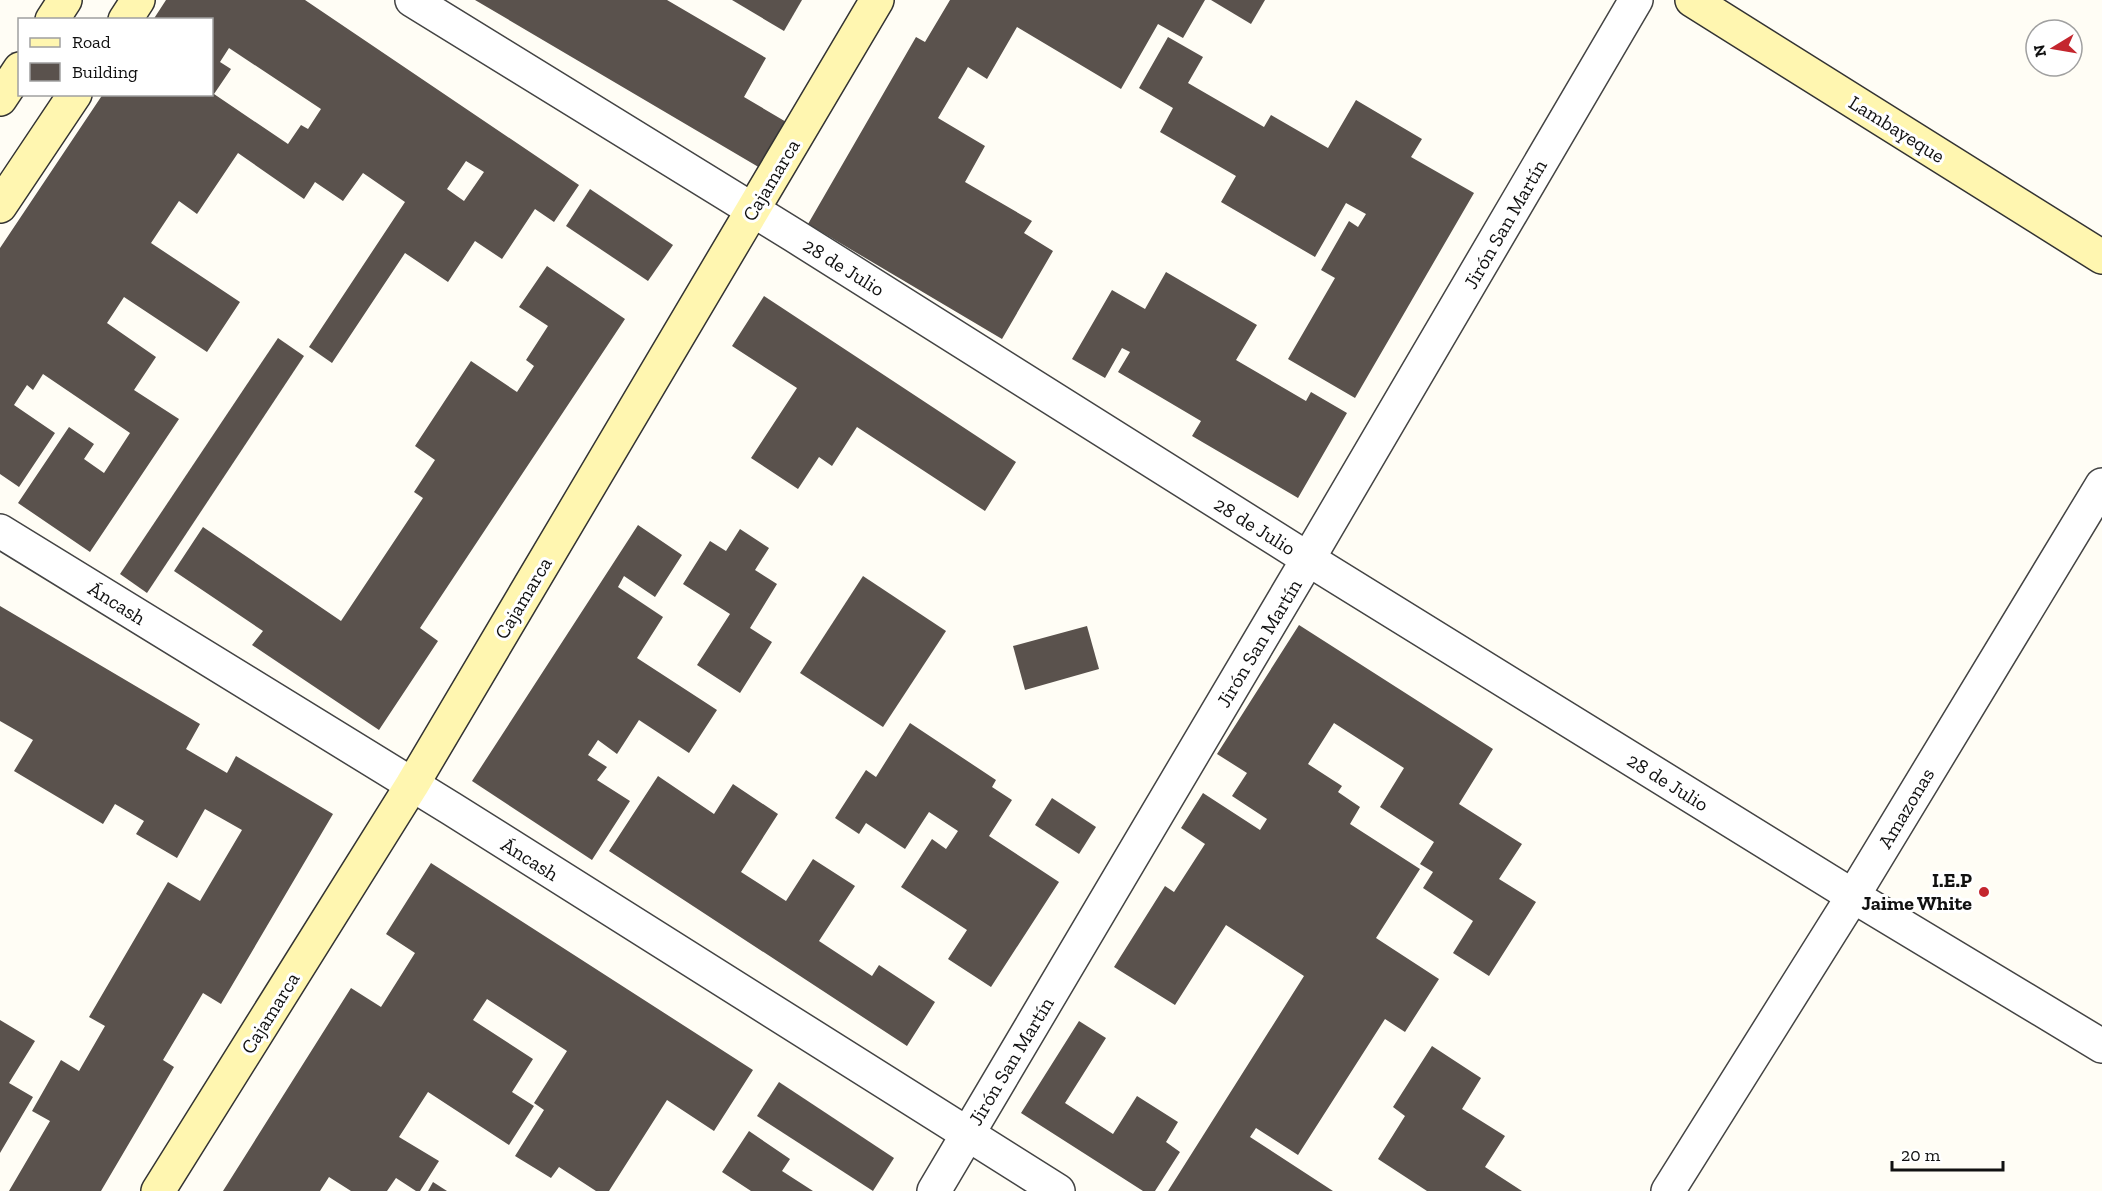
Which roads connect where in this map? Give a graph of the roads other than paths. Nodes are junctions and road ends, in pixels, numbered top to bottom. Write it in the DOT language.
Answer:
graph roads {
  1 [pos="65,0"];
  2 [pos="138,0"];
  3 [pos="412,0"];
  4 [pos="877,0"];
  5 [pos="1636,0"];
  6 [pos="1692,0"];
  7 [pos="53,18"];
  8 [pos="126,18"];
  9 [pos="18,72"];
  10 [pos="74,96"];
  11 [pos="0,99"];
  12 [pos="0,206"];
  13 [pos="753,211"];
  14 [pos="2102,257"];
  15 [pos="2102,485"];
  16 [pos="0,531"];
  17 [pos="1308,560"];
  18 [pos="412,785"];
  19 [pos="1853,896"];
  20 [pos="2102,1046"];
  21 [pos="968,1134"];
  22 [pos="158,1191"];
  23 [pos="934,1191"];
  24 [pos="1058,1191"];
  25 [pos="1668,1191"];
  1 -- 7 [label="street"];
  2 -- 8 [label="street"];
  3 -- 13 [label="street, 28 de Julio"];
  4 -- 13 [label="street, Cajamarca"];
  5 -- 17 [label="street, Jirón San Martín"];
  6 -- 14 [label="street, Lambayeque"];
  9 -- 11 [label="street"];
  10 -- 12 [label="street"];
  13 -- 17 [label="street, 28 de Julio"];
  13 -- 18 [label="street, Cajamarca"];
  15 -- 19 [label="street, Amazonas"];
  16 -- 18 [label="street, Áncash"];
  17 -- 19 [label="street, 28 de Julio"];
  17 -- 21 [label="street, Jirón San Martín"];
  18 -- 21 [label="street, Áncash"];
  18 -- 22 [label="street, Cajamarca"];
  19 -- 20 [label="street, 28 de Julio"];
  19 -- 25 [label="street, Amazonas"];
  21 -- 23 [label="street, Jirón San Martín"];
  21 -- 24 [label="street, Áncash"];
}
